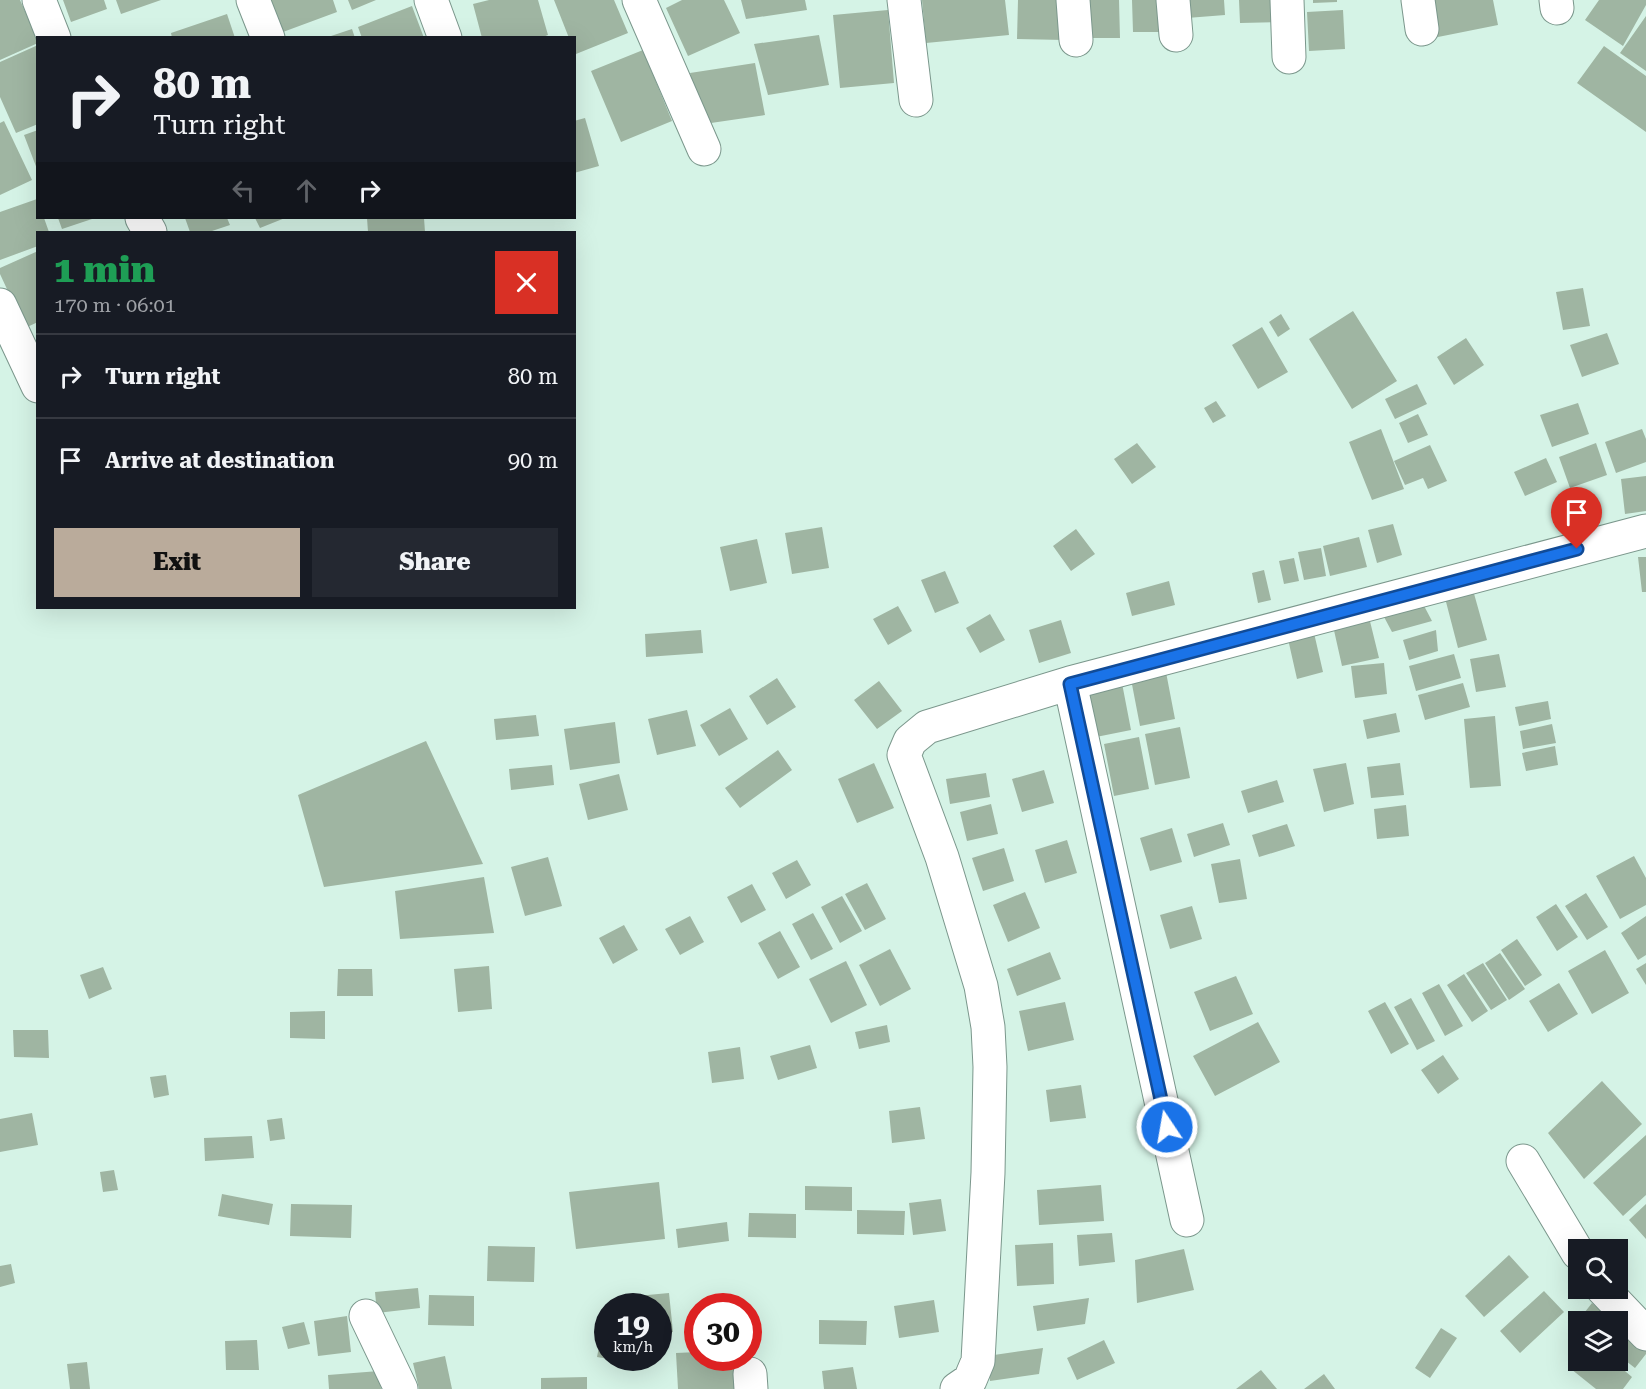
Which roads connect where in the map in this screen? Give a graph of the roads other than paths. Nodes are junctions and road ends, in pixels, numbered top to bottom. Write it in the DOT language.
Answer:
graph roads {
  1 [pos="39,0"];
  2 [pos="253,0"];
  3 [pos="430,0"];
  4 [pos="639,0"];
  5 [pos="904,0"];
  6 [pos="1073,0"];
  7 [pos="1173,0"];
  8 [pos="1287,0"];
  9 [pos="1176,35"];
  10 [pos="53,36"];
  11 [pos="267,36"];
  12 [pos="444,36"];
  13 [pos="1076,40"];
  14 [pos="1289,57"];
  15 [pos="916,100"];
  16 [pos="704,148"];
  17 [pos="0,305"];
  18 [pos="36,382"];
  19 [pos="1646,531"];
  20 [pos="1070,684"];
  21 [pos="1523,1161"];
  22 [pos="1187,1220"];
  23 [pos="1570,1239"];
  24 [pos="1613,1299"];
  25 [pos="366,1316"];
  26 [pos="1646,1334"];
  27 [pos="402,1389"];
  28 [pos="957,1389"];
  1 -- 10 [label="street"];
  2 -- 11 [label="street"];
  3 -- 12 [label="street"];
  4 -- 16 [label="street"];
  5 -- 15 [label="street"];
  6 -- 13 [label="street"];
  7 -- 9 [label="street"];
  8 -- 14 [label="street"];
  17 -- 18 [label="street"];
  19 -- 20 [label="street"];
  20 -- 22 [label="street"];
  20 -- 28 [label="street"];
  21 -- 23 [label="street"];
  24 -- 26 [label="street"];
  25 -- 27 [label="street"];
}
